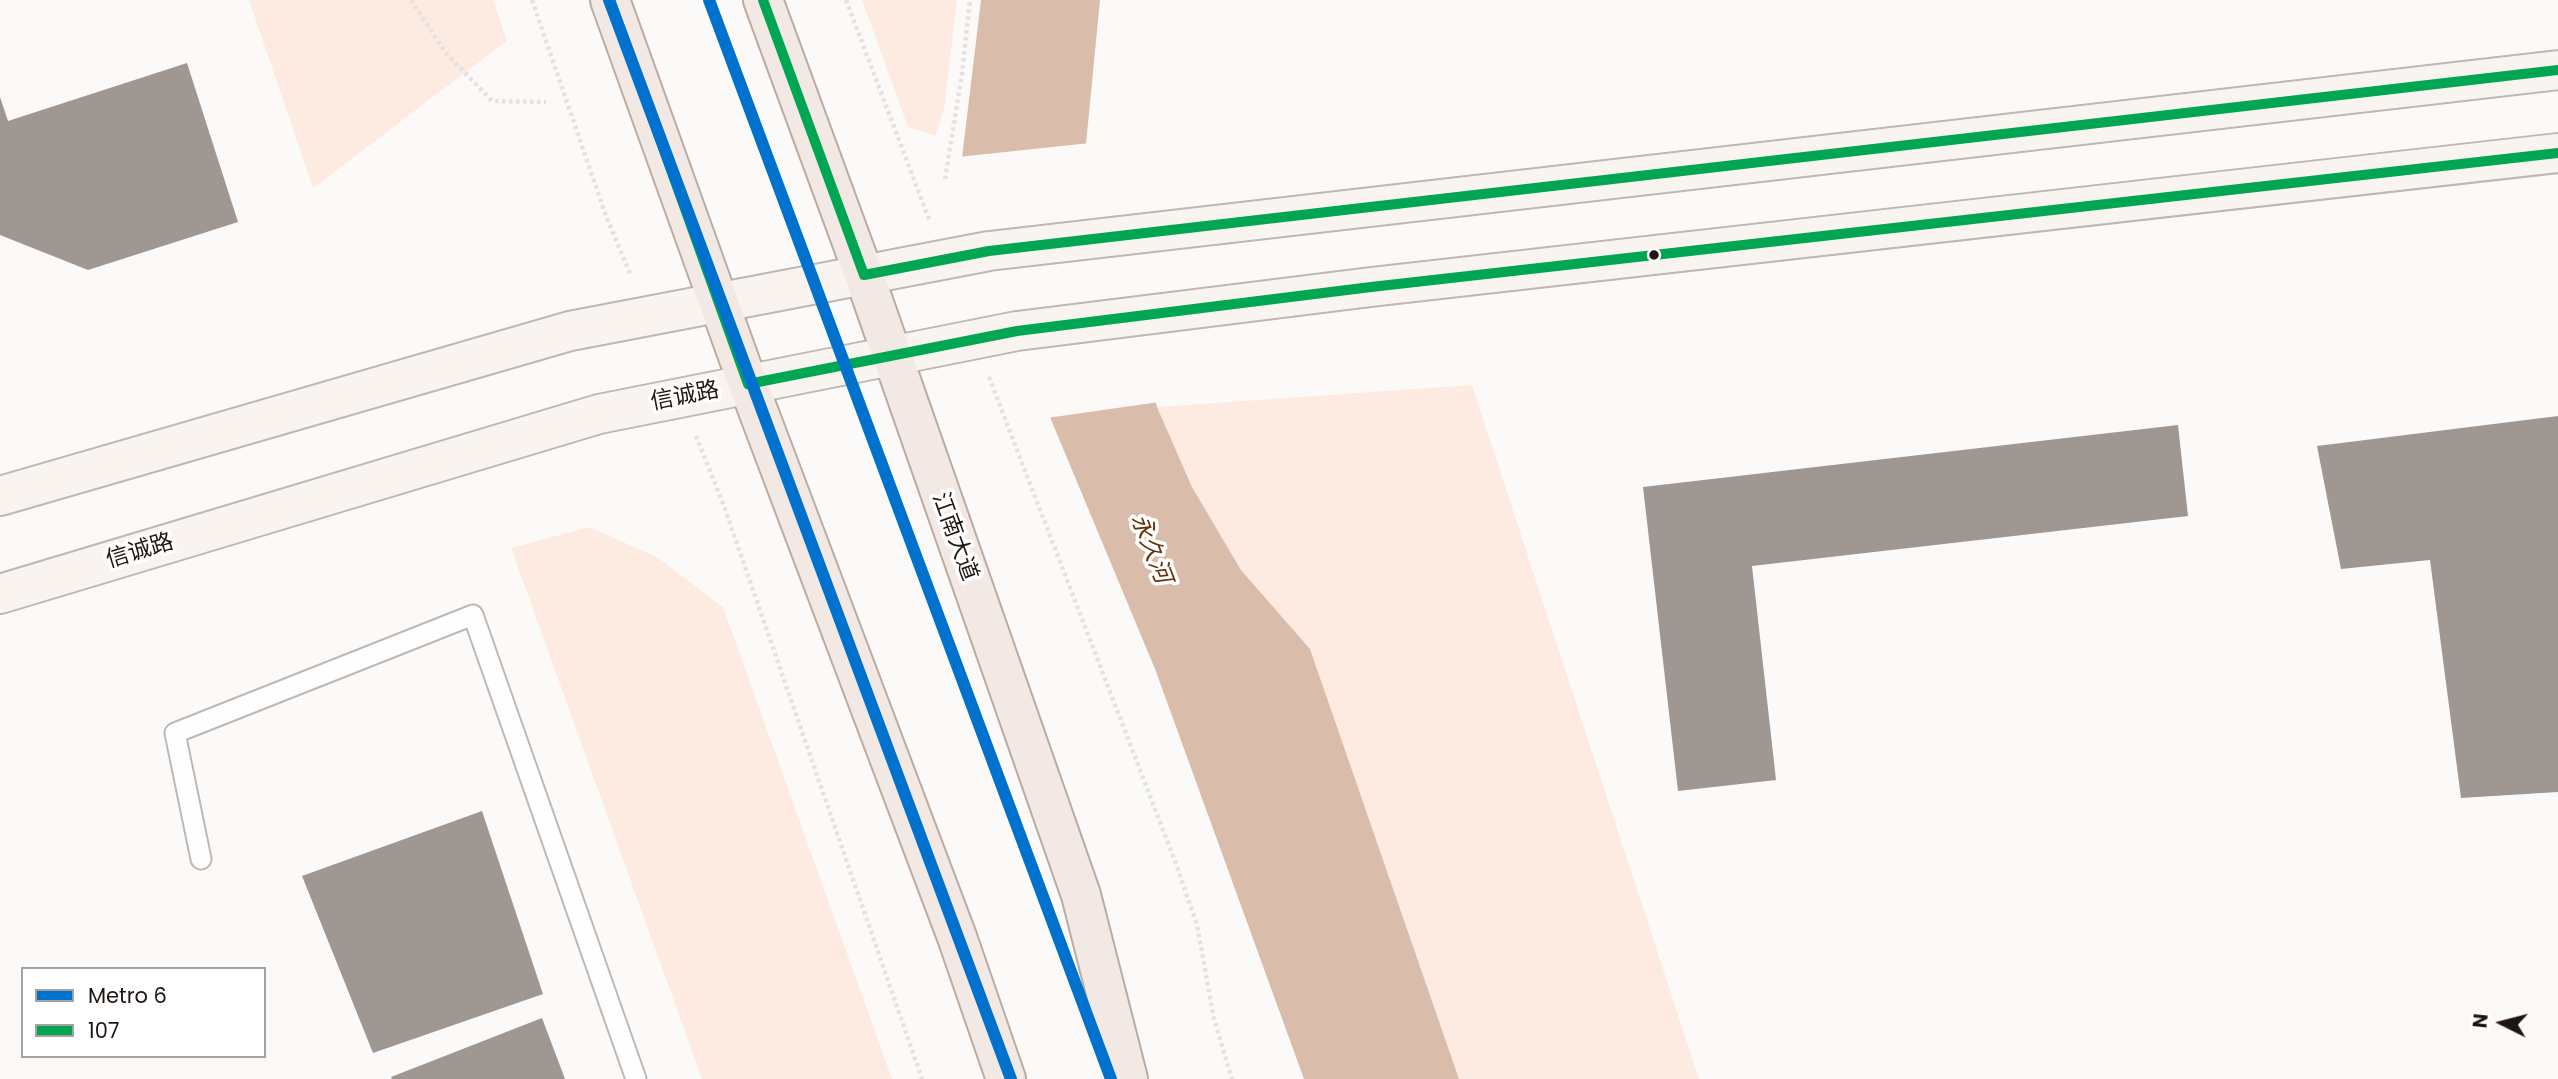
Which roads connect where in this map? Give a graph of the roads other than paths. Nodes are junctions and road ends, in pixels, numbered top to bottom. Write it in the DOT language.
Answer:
graph roads {
  1 [pos="610,0"];
  2 [pos="763,0"];
  3 [pos="2558,70"];
  4 [pos="2558,153"];
  5 [pos="864,275"];
  6 [pos="718,302"];
  7 [pos="891,355"];
  8 [pos="748,384"];
  9 [pos="0,496"];
  10 [pos="0,594"];
  11 [pos="201,859"];
  12 [pos="636,1079"];
  13 [pos="1006,1079"];
  14 [pos="1128,1079"];
  1 -- 6 [label="main road"];
  2 -- 5 [label="main road, 江南大道"];
  3 -- 5 [label="main road"];
  4 -- 7 [label="main road, 信诚路"];
  5 -- 6 [label="main road"];
  5 -- 7 [label="main road, 江南大道"];
  6 -- 8 [label="main road"];
  6 -- 9 [label="main road"];
  7 -- 8 [label="main road, 信诚路"];
  7 -- 14 [label="main road, 江南大道"];
  8 -- 10 [label="main road, 信诚路"];
  8 -- 13 [label="main road"];
  11 -- 12 [label="lane"];
}
